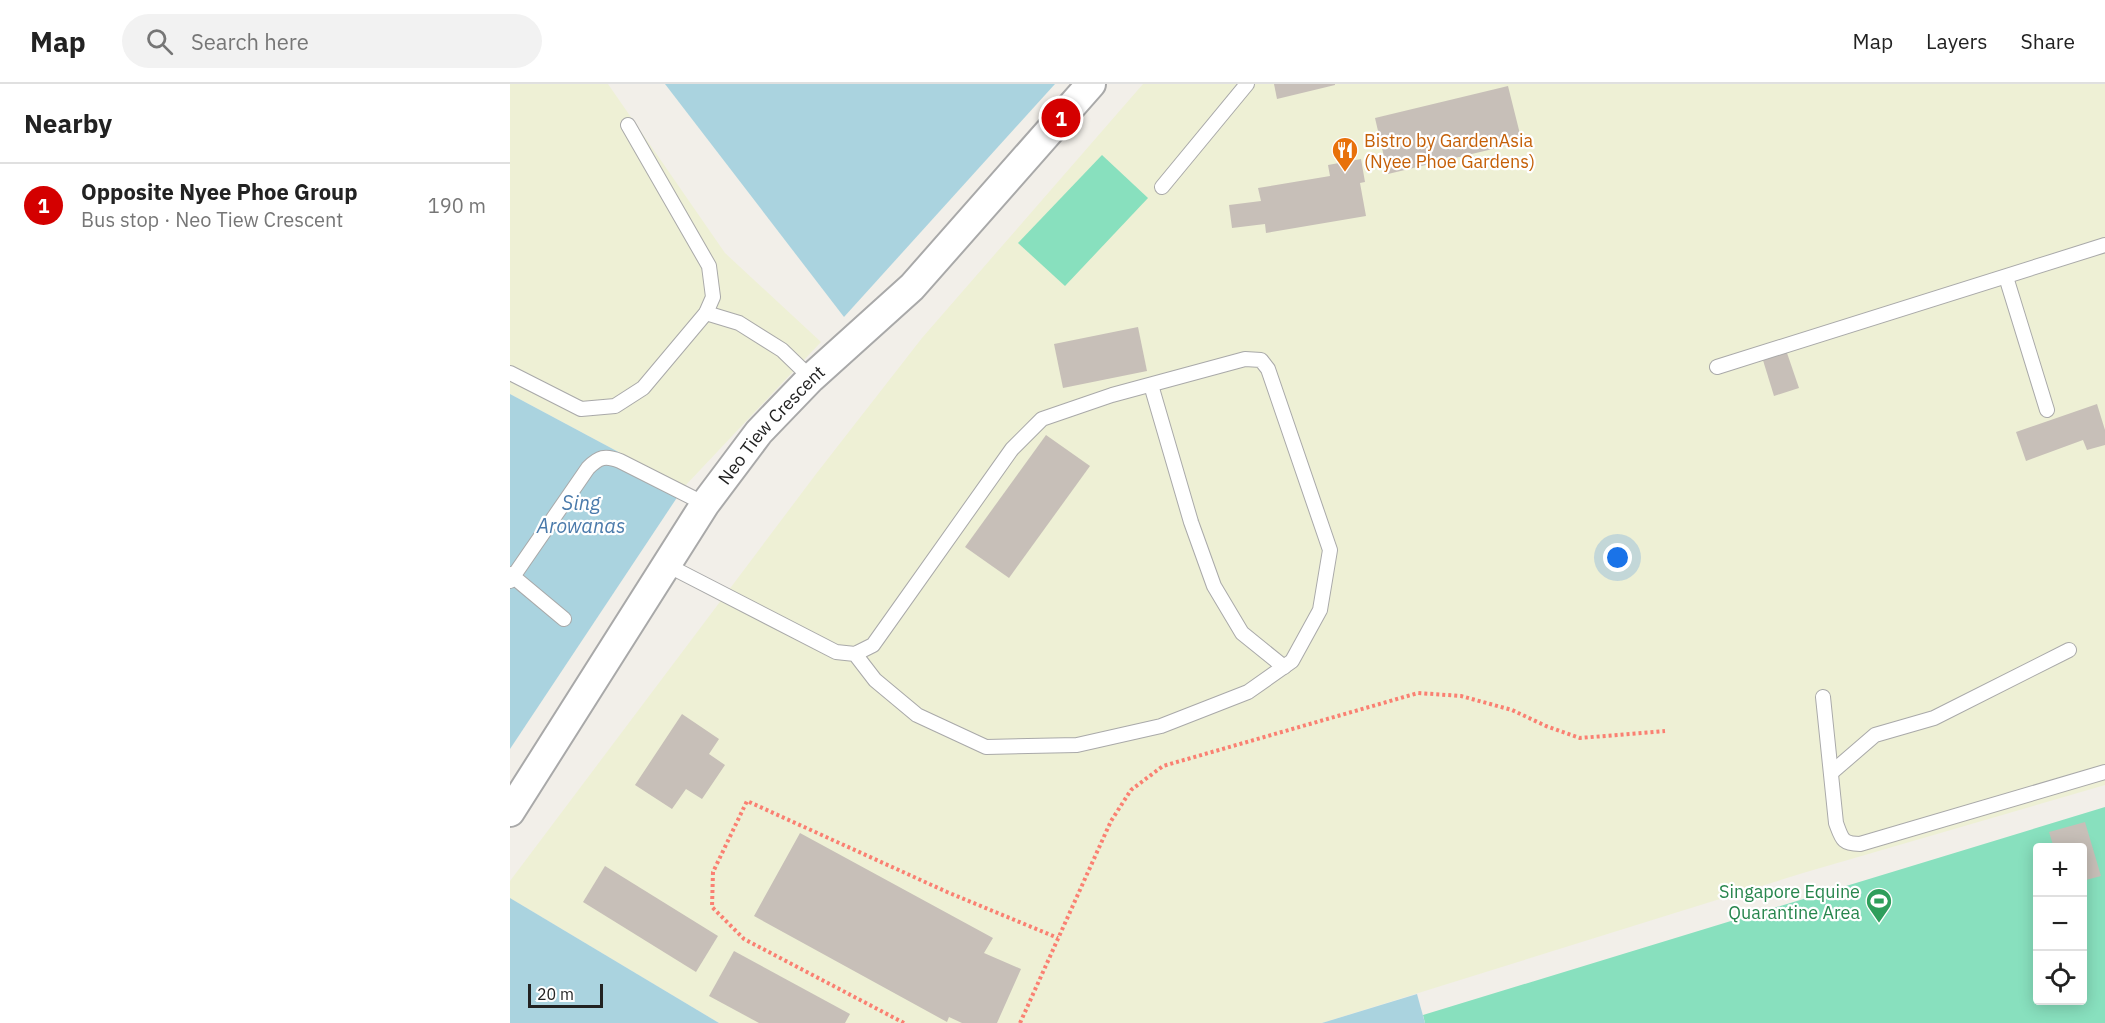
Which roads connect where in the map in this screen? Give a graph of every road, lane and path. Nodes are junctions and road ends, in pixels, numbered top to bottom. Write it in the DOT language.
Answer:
graph roads {
  1 [pos="1091,84"];
  2 [pos="1247,84"];
  3 [pos="628,125"];
  4 [pos="1162,187"];
  5 [pos="2105,245"];
  6 [pos="2006,277"];
  7 [pos="706,313"];
  8 [pos="1717,367"];
  9 [pos="510,373"];
  10 [pos="811,378"];
  11 [pos="1151,385"];
  12 [pos="2047,410"];
  13 [pos="705,504"];
  14 [pos="667,565"];
  15 [pos="511,577"];
  16 [pos="564,619"];
  17 [pos="2069,650"];
  18 [pos="855,654"];
  19 [pos="1284,667"];
  20 [pos="1823,697"];
  21 [pos="1665,731"];
  22 [pos="2105,772"];
  23 [pos="1831,773"];
  24 [pos="510,812"];
  25 [pos="1058,938"];
  26 [pos="904,1023"];
  27 [pos="1020,1023"];
  1 -- 10 [label="street, Neo Tiew Crescent"];
  2 -- 4 [label="lane"];
  3 -- 7 [label="lane"];
  5 -- 6 [label="lane"];
  6 -- 8 [label="lane"];
  6 -- 12 [label="lane"];
  7 -- 9 [label="lane"];
  7 -- 10 [label="lane"];
  10 -- 13 [label="street, Neo Tiew Crescent"];
  11 -- 18 [label="lane"];
  11 -- 19 [label="lane"];
  11 -- 19 [label="lane"];
  13 -- 14 [label="street, Neo Tiew Crescent"];
  13 -- 15 [label="lane"];
  14 -- 18 [label="lane"];
  14 -- 24 [label="street, Neo Tiew Crescent"];
  15 -- 16 [label="lane"];
  17 -- 23 [label="lane"];
  18 -- 19 [label="lane"];
  20 -- 23 [label="lane"];
  21 -- 25 [label="path"];
  22 -- 23 [label="lane"];
  25 -- 26 [label="path"];
  25 -- 27 [label="path"];
}
